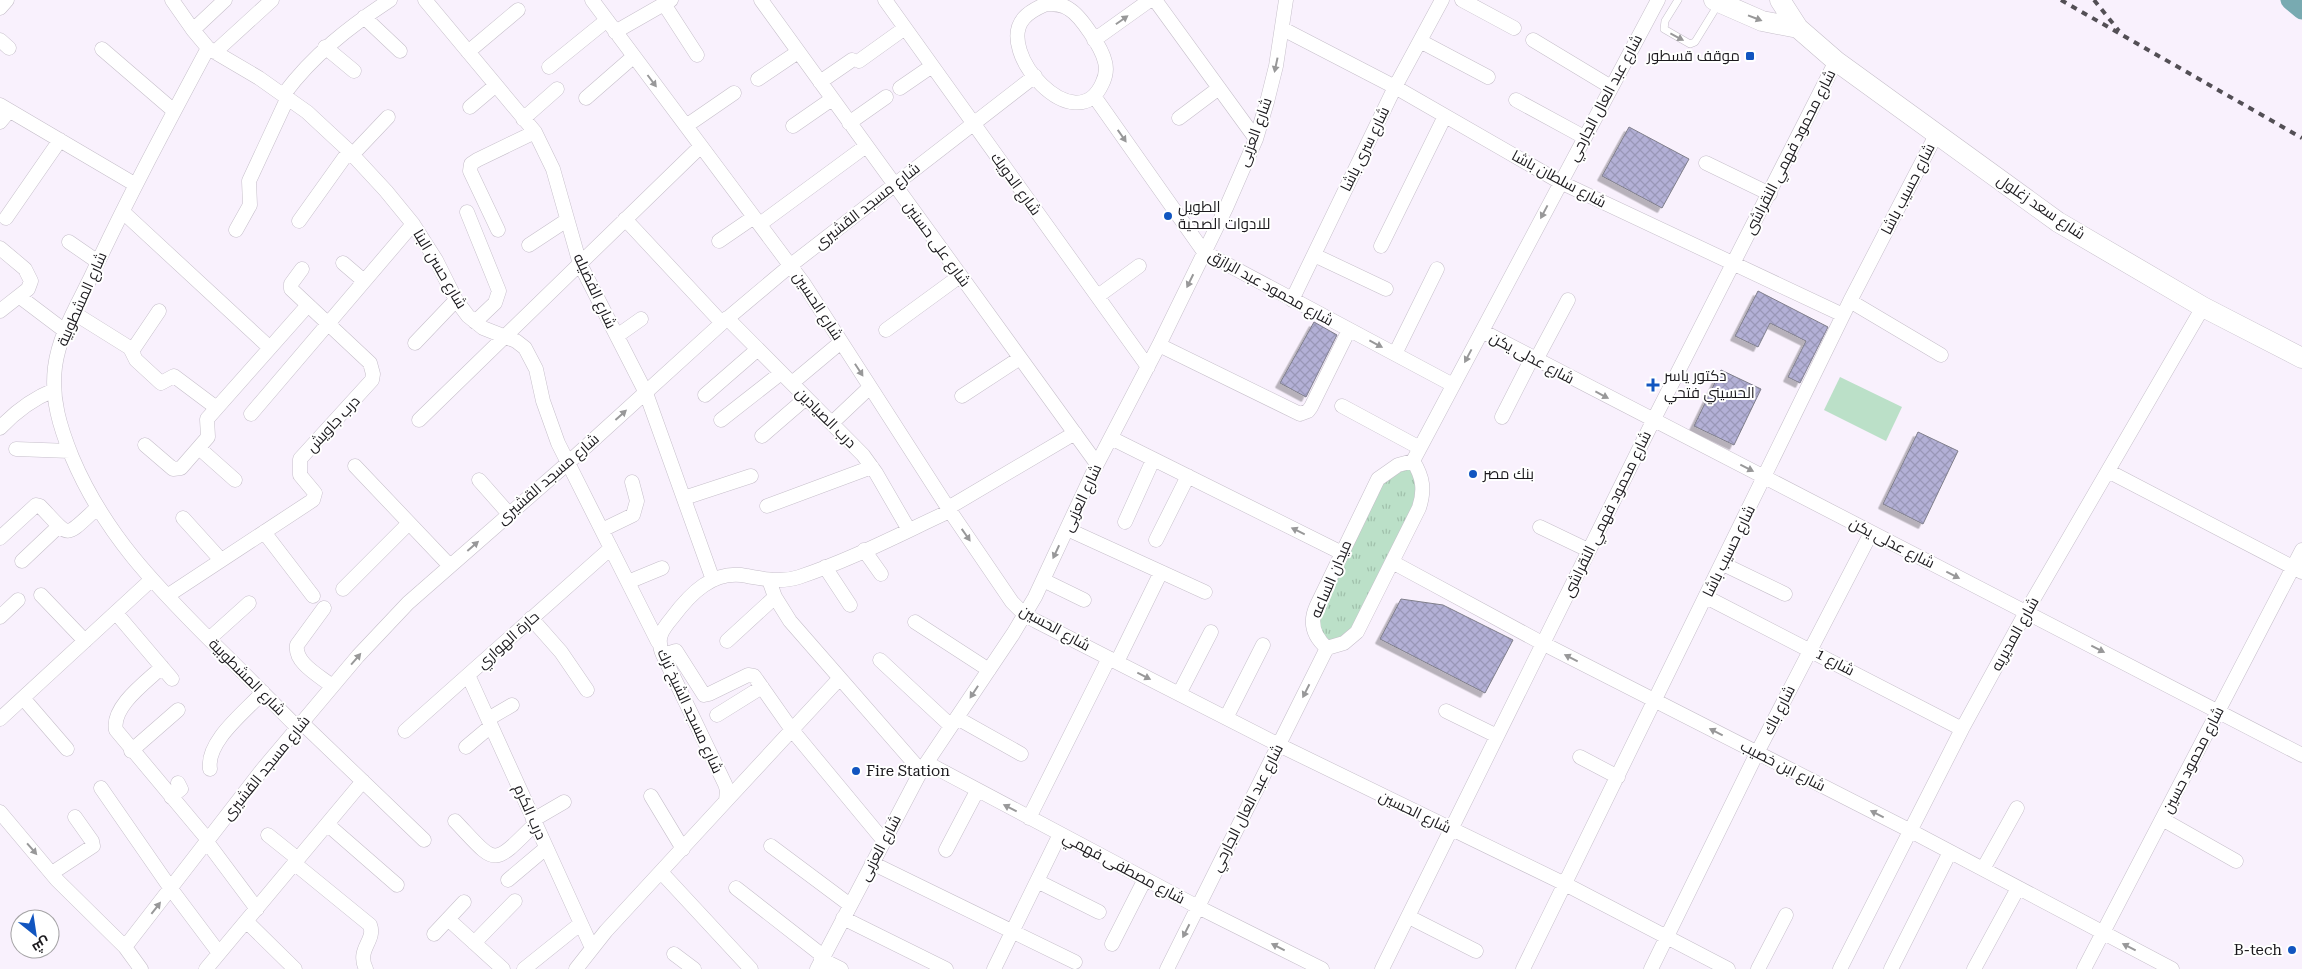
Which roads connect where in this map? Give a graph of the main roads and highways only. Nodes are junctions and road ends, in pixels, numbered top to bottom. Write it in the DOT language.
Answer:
graph roads {
  1 [pos="1780,0"];
  2 [pos="1716,1"];
  3 [pos="1798,28"];
  4 [pos="2302,358"];
  1 -- 3 [label="main road, شارع سعد زغلول"];
  2 -- 3 [label="main road, شارع سعد زغلول, one-way"];
  3 -- 4 [label="main road, شارع سعد زغلول"];
}
